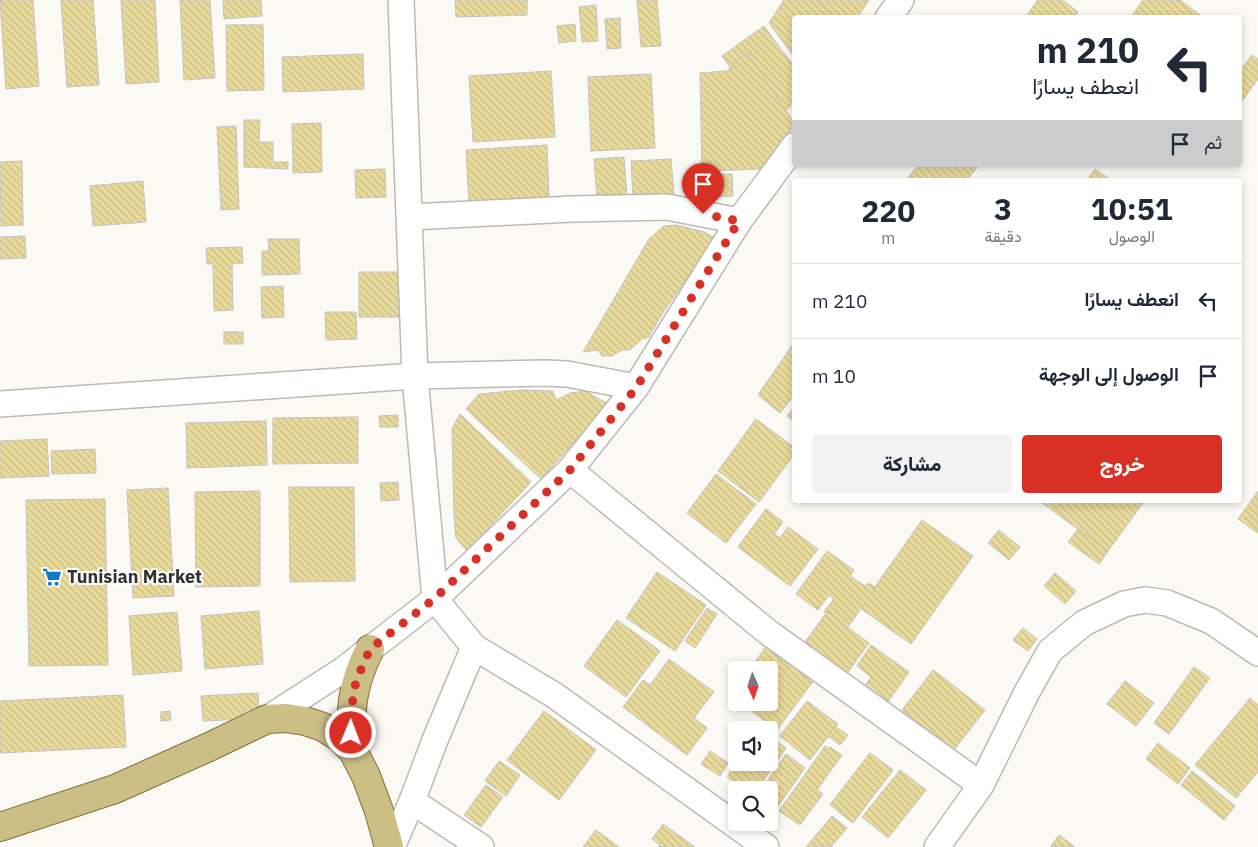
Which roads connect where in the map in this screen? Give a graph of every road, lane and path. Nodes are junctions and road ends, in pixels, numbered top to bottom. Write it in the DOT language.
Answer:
graph roads {
  1 [pos="401,0"];
  2 [pos="901,0"];
  3 [pos="890,15"];
  4 [pos="792,149"];
  5 [pos="410,216"];
  6 [pos="739,221"];
  7 [pos="415,376"];
  8 [pos="636,388"];
  9 [pos="0,404"];
  10 [pos="570,470"];
  11 [pos="434,599"];
  12 [pos="474,647"];
  13 [pos="370,649"];
  14 [pos="1258,653"];
  15 [pos="267,719"];
  16 [pos="353,750"];
  17 [pos="981,785"];
  18 [pos="412,801"];
  19 [pos="0,826"];
  20 [pos="391,847"];
  21 [pos="481,847"];
  22 [pos="766,847"];
  23 [pos="937,847"];
  1 -- 5 [label="street"];
  2 -- 3 [label="street"];
  4 -- 6 [label="street"];
  5 -- 6 [label="street"];
  5 -- 7 [label="street"];
  6 -- 8 [label="street"];
  7 -- 8 [label="street"];
  7 -- 9 [label="street"];
  7 -- 11 [label="street"];
  8 -- 10 [label="street"];
  10 -- 11 [label="street"];
  10 -- 17 [label="street"];
  11 -- 12 [label="street"];
  11 -- 13 [label="street"];
  12 -- 18 [label="street"];
  12 -- 22 [label="street"];
  13 -- 15 [label="street"];
  13 -- 16 [label="main road"];
  14 -- 17 [label="street"];
  15 -- 16 [label="main road"];
  15 -- 19 [label="main road"];
  16 -- 20 [label="main road"];
  17 -- 23 [label="street"];
  18 -- 20 [label="street"];
  18 -- 21 [label="street"];
}
